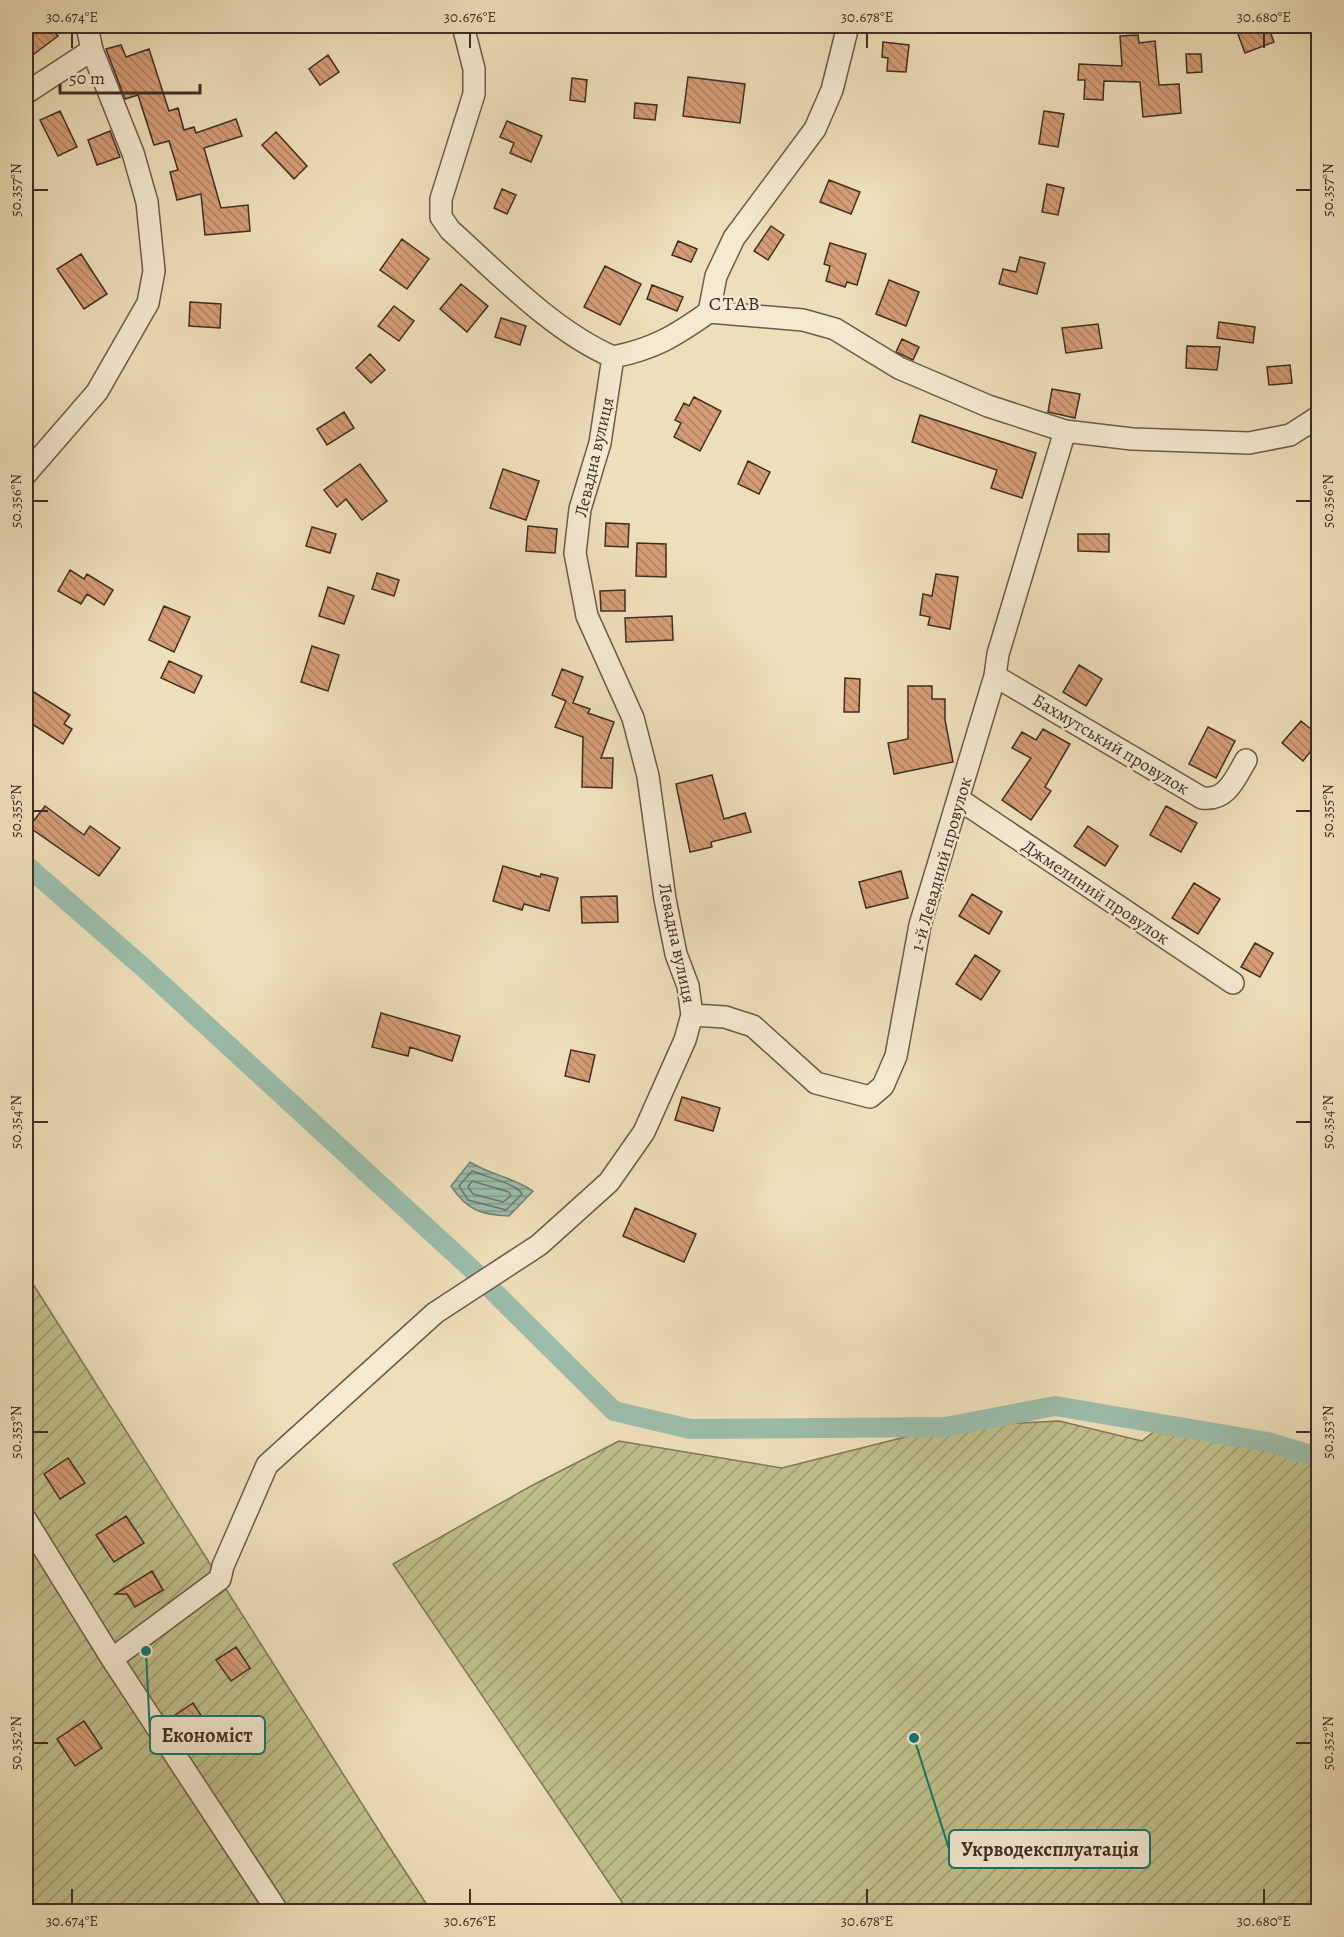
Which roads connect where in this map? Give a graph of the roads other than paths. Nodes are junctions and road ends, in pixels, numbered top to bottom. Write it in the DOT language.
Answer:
graph roads {
  1 [pos="87,26"];
  2 [pos="463,26"];
  3 [pos="848,26"];
  4 [pos="92,50"];
  5 [pos="26,93"];
  6 [pos="708,312"];
  7 [pos="613,357"];
  8 [pos="1318,417"];
  9 [pos="1065,431"];
  10 [pos="26,474"];
  11 [pos="995,676"];
  12 [pos="1246,760"];
  13 [pos="960,800"];
  14 [pos="1233,983"];
  15 [pos="692,1015"];
  16 [pos="26,1520"];
  17 [pos="112,1659"];
  18 [pos="278,1911"];
  1 -- 4 [label="street"];
  2 -- 7 [label="street"];
  3 -- 6 [label="street"];
  4 -- 5 [label="street"];
  4 -- 10 [label="street"];
  6 -- 7 [label="street"];
  6 -- 9 [label="street"];
  7 -- 15 [label="street, Левадна вулиця"];
  8 -- 9 [label="street"];
  9 -- 11 [label="street, 1-й Левадний провулок"];
  11 -- 12 [label="street, Бахмутський провулок"];
  11 -- 13 [label="street, 1-й Левадний провулок"];
  13 -- 14 [label="street, Джмелиний провулок"];
  13 -- 15 [label="street, 1-й Левадний провулок"];
  15 -- 17 [label="street, Левадна вулиця"];
  16 -- 17 [label="street"];
  17 -- 18 [label="street"];
}
